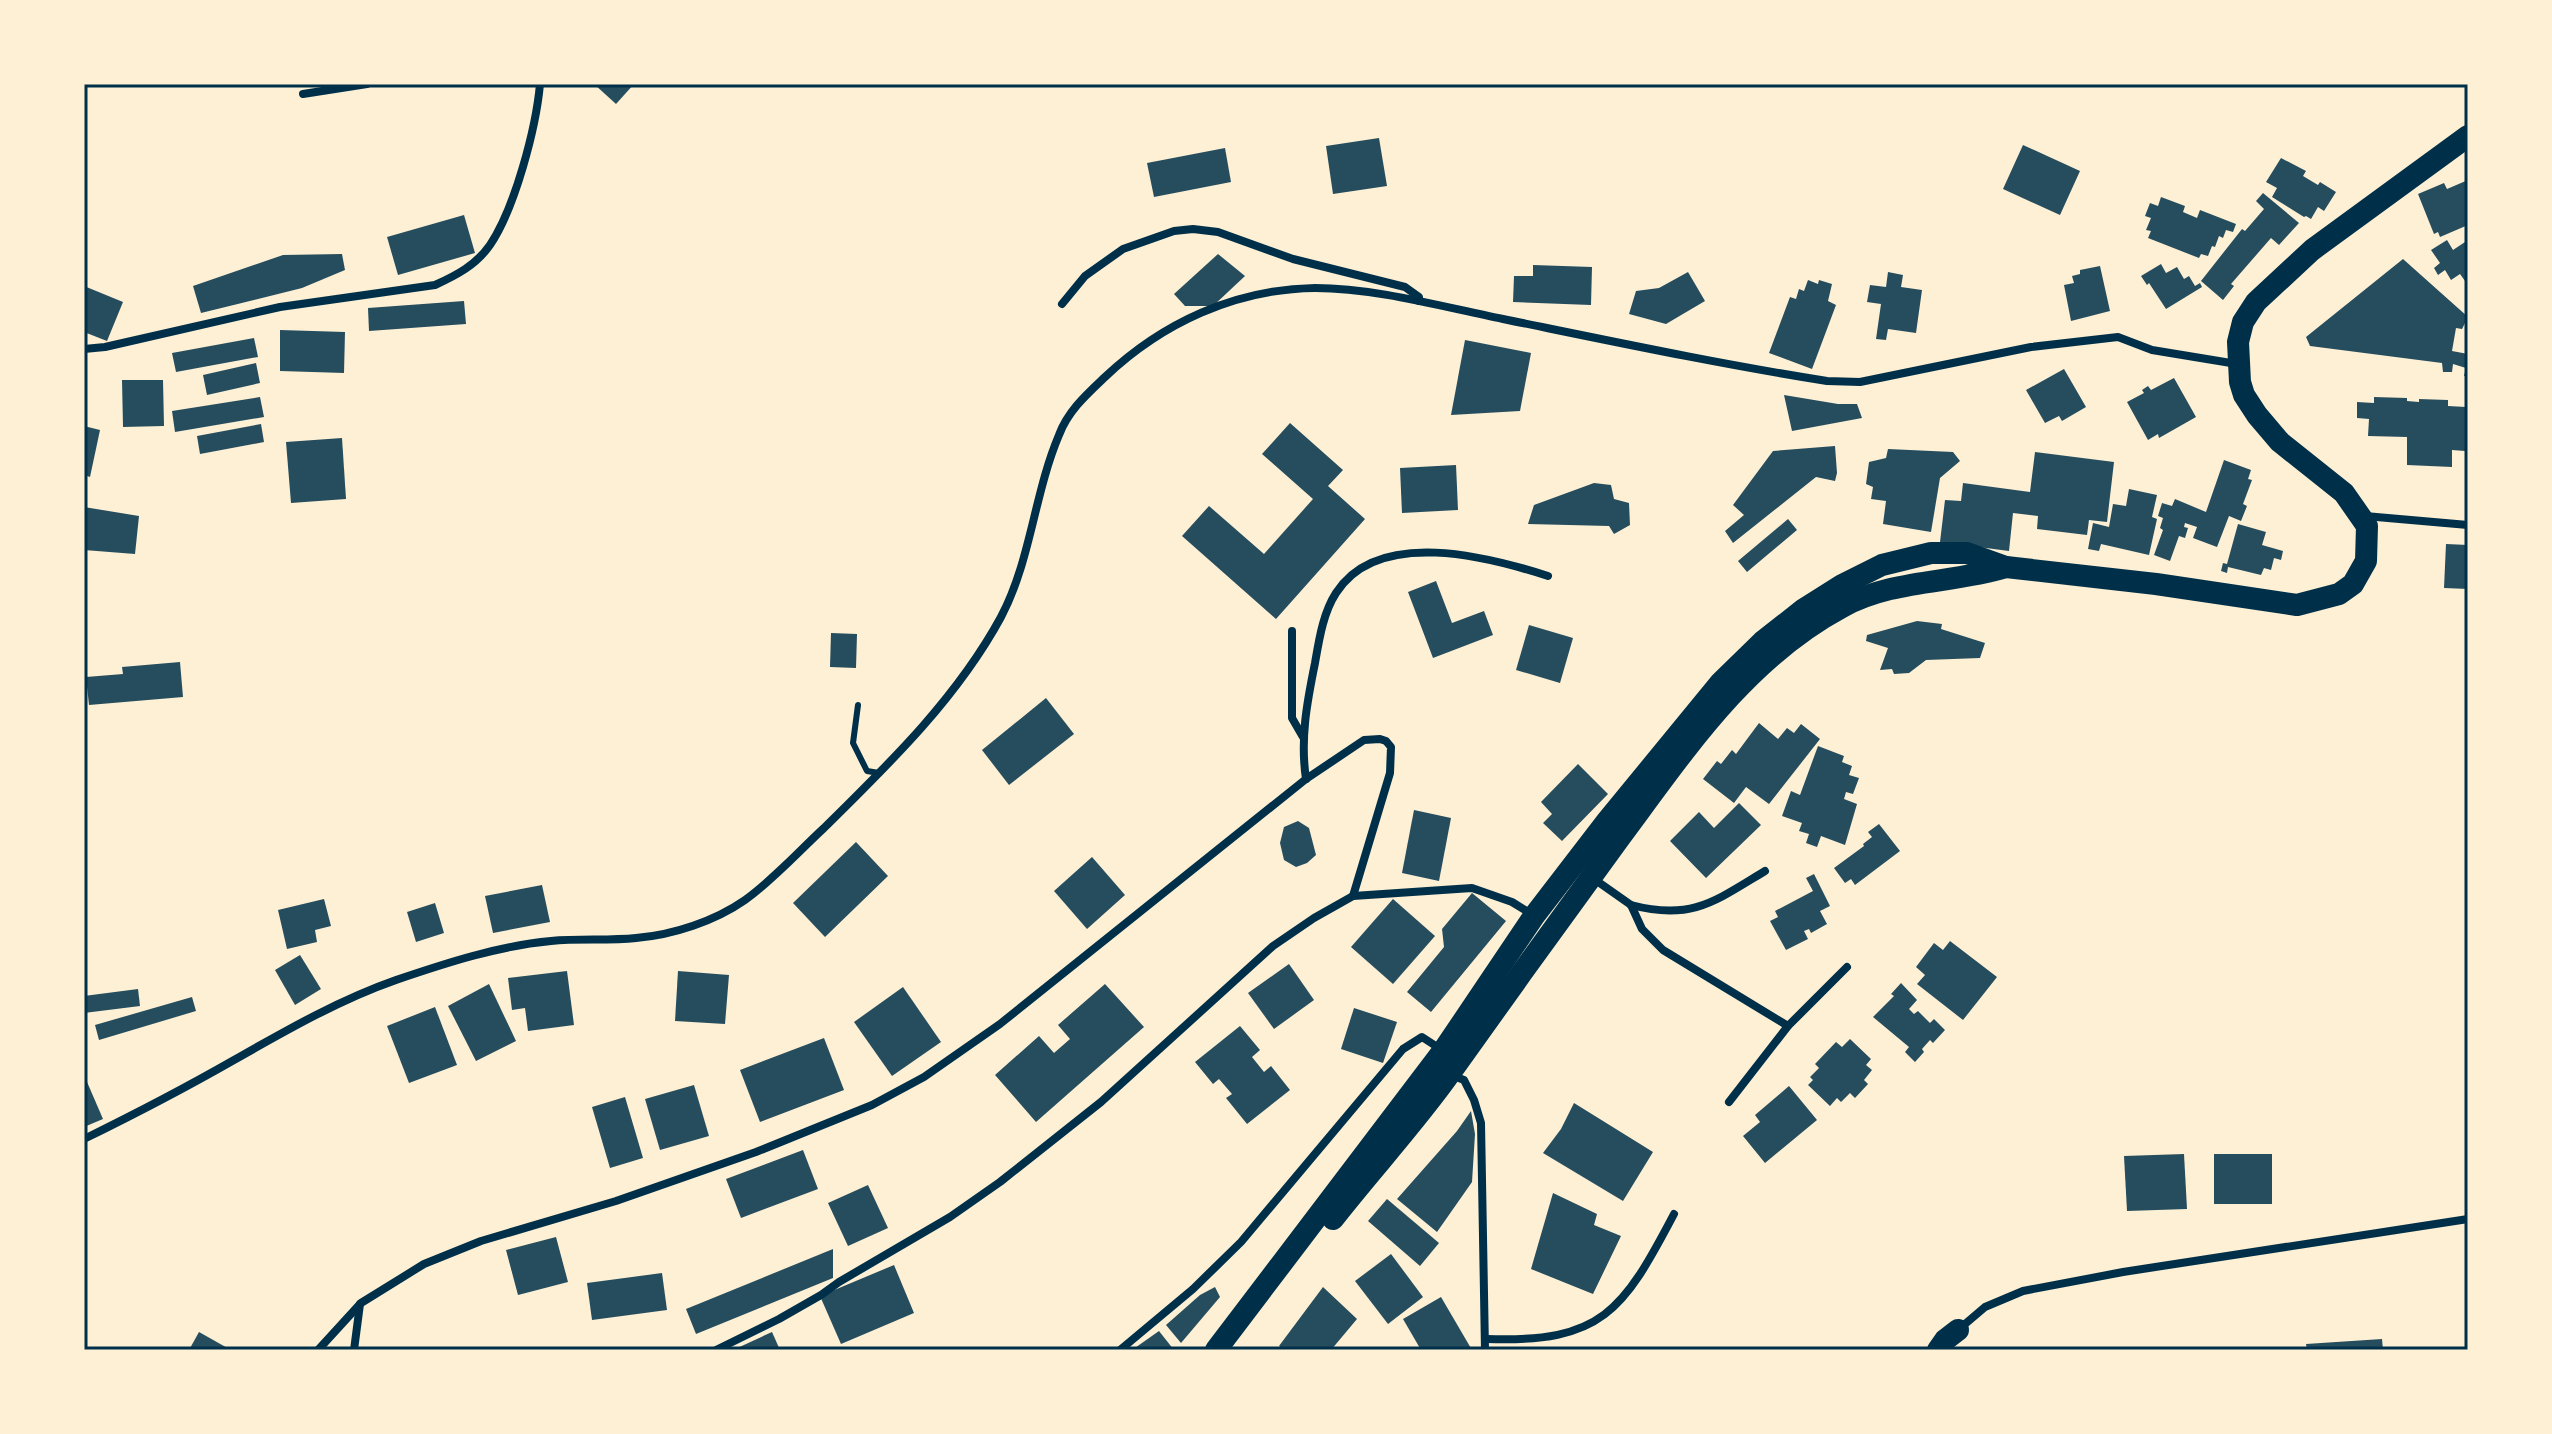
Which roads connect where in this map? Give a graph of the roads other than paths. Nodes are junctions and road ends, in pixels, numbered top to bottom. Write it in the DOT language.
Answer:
graph roads {
  1 [pos="367,84"];
  2 [pos="540,84"];
  3 [pos="303,94"];
  4 [pos="2468,136"];
  5 [pos="1419,301"];
  6 [pos="1062,304"];
  7 [pos="84,349"];
  8 [pos="2240,365"];
  9 [pos="2361,515"];
  10 [pos="2468,525"];
  11 [pos="2006,567"];
  12 [pos="1548,576"];
  13 [pos="1292,631"];
  14 [pos="858,705"];
  15 [pos="1303,738"];
  16 [pos="879,773"];
  17 [pos="1306,779"];
  18 [pos="1765,871"];
  19 [pos="1591,877"];
  20 [pos="1353,896"];
  21 [pos="1631,905"];
  22 [pos="1534,916"];
  23 [pos="1847,967"];
  24 [pos="1788,1026"];
  25 [pos="1443,1051"];
  26 [pos="1449,1074"];
  27 [pos="1729,1102"];
  28 [pos="84,1139"];
  29 [pos="1674,1214"];
  30 [pos="2468,1219"];
  31 [pos="361,1303"];
  32 [pos="1487,1339"];
  33 [pos="1957,1340"];
  34 [pos="318,1350"];
  35 [pos="354,1350"];
  36 [pos="716,1350"];
  37 [pos="1120,1350"];
  38 [pos="1216,1350"];
  39 [pos="1233,1350"];
  40 [pos="1485,1350"];
  41 [pos="1938,1350"];
  1 -- 3 [label="street"];
  2 -- 7 [label="street"];
  4 -- 8 [label="highway"];
  5 -- 6 [label="street"];
  5 -- 8 [label="street"];
  5 -- 16 [label="street"];
  8 -- 9 [label="highway"];
  9 -- 10 [label="street"];
  9 -- 11 [label="highway"];
  11 -- 19 [label="highway"];
  11 -- 22 [label="highway"];
  12 -- 15 [label="street"];
  13 -- 15 [label="street"];
  14 -- 16 [label="lane"];
  15 -- 17 [label="street"];
  16 -- 28 [label="street"];
  17 -- 20 [label="street"];
  17 -- 31 [label="street"];
  18 -- 21 [label="street"];
  19 -- 21 [label="street"];
  19 -- 26 [label="highway"];
  20 -- 22 [label="street"];
  20 -- 36 [label="street"];
  21 -- 24 [label="street"];
  22 -- 25 [label="highway"];
  23 -- 24 [label="street"];
  24 -- 27 [label="street"];
  25 -- 37 [label="street"];
  25 -- 38 [label="highway"];
  26 -- 32 [label="street"];
  26 -- 39 [label="highway"];
  29 -- 32 [label="street"];
  30 -- 33 [label="street"];
  31 -- 34 [label="street"];
  31 -- 35 [label="street"];
  32 -- 40 [label="street"];
  33 -- 41 [label="highway"];
}
